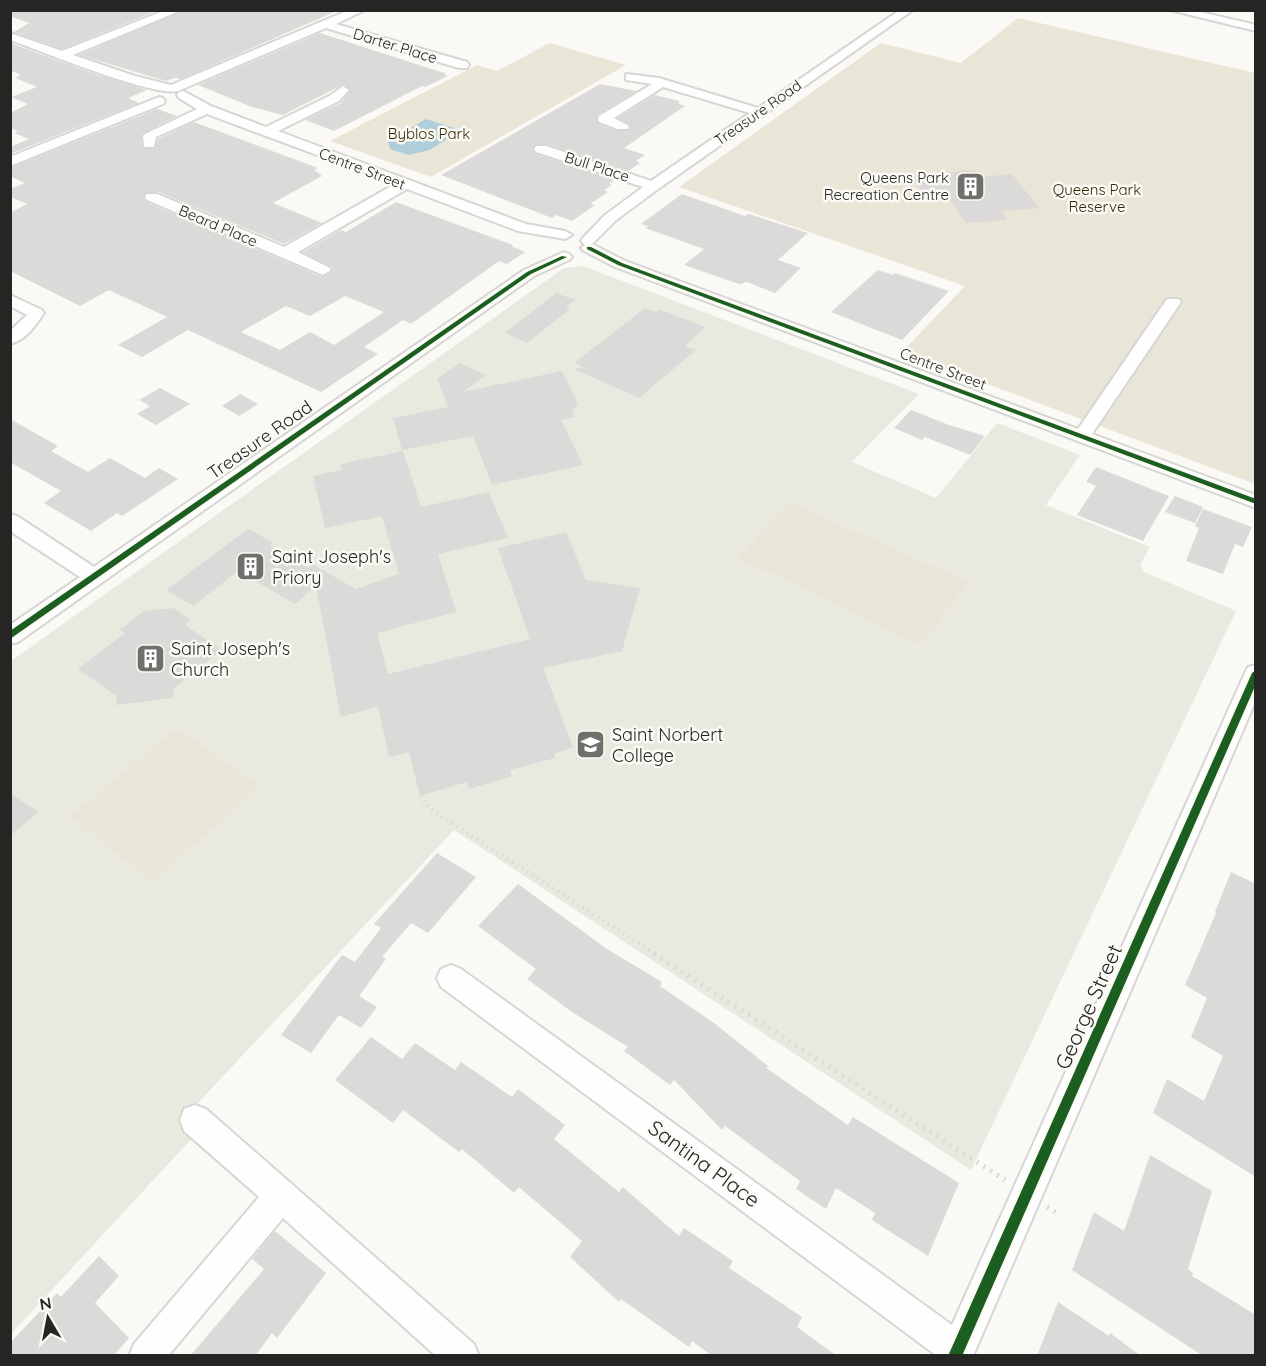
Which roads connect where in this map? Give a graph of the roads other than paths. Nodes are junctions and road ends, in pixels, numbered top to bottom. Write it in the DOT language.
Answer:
graph roads {
  1 [pos="177,10"];
  2 [pos="360,10"];
  3 [pos="1176,10"];
  4 [pos="907,11"];
  5 [pos="327,25"];
  6 [pos="1256,28"];
  7 [pos="10,36"];
  8 [pos="62,55"];
  9 [pos="463,65"];
  10 [pos="630,77"];
  11 [pos="131,79"];
  12 [pos="662,83"];
  13 [pos="343,90"];
  14 [pos="168,95"];
  15 [pos="205,107"];
  16 [pos="759,112"];
  17 [pos="623,126"];
  18 [pos="266,132"];
  19 [pos="150,144"];
  20 [pos="541,149"];
  21 [pos="10,162"];
  22 [pos="404,185"];
  23 [pos="653,186"];
  24 [pos="152,197"];
  25 [pos="610,218"];
  26 [pos="524,228"];
  27 [pos="569,235"];
  28 [pos="586,248"];
  29 [pos="552,251"];
  30 [pos="286,252"];
  31 [pos="323,270"];
  32 [pos="10,300"];
  33 [pos="1173,302"];
  34 [pos="10,339"];
  35 [pos="1082,437"];
  36 [pos="1256,502"];
  37 [pos="10,521"];
  38 [pos="95,577"];
  39 [pos="10,636"];
  40 [pos="1256,673"];
  41 [pos="451,978"];
  42 [pos="195,1120"];
  43 [pos="281,1196"];
  44 [pos="956,1353"];
  45 [pos="146,1356"];
  46 [pos="462,1356"];
  1 -- 8 [label="street"];
  2 -- 5 [label="street"];
  3 -- 6 [label="street"];
  4 -- 16 [label="street, Treasure Road"];
  5 -- 9 [label="street, Darter Place"];
  5 -- 14 [label="street"];
  7 -- 8 [label="street, Centre Street"];
  8 -- 11 [label="street, Centre Street"];
  10 -- 12 [label="street"];
  11 -- 14 [label="street, Centre Street"];
  11 -- 14 [label="street, Centre Street"];
  12 -- 16 [label="street"];
  12 -- 17 [label="street"];
  13 -- 18 [label="street"];
  14 -- 15 [label="street, Centre Street"];
  14 -- 21 [label="street"];
  15 -- 18 [label="street, Centre Street"];
  15 -- 19 [label="street"];
  16 -- 23 [label="street, Treasure Road"];
  18 -- 22 [label="street, Centre Street"];
  20 -- 23 [label="street, Bull Place"];
  22 -- 26 [label="street, Centre Street"];
  22 -- 30 [label="street"];
  23 -- 25 [label="street, Treasure Road"];
  24 -- 30 [label="street, Beard Place"];
  25 -- 27 [label="street, Treasure Road"];
  25 -- 28 [label="street, Treasure Road"];
  26 -- 27 [label="street, Centre Street"];
  26 -- 29 [label="street, Centre Street"];
  27 -- 28 [label="street, Centre Street"];
  27 -- 29 [label="street, Treasure Road"];
  28 -- 29 [label="street"];
  28 -- 35 [label="street, Centre Street"];
  29 -- 38 [label="street, Treasure Road"];
  30 -- 31 [label="street, Beard Place"];
  32 -- 34 [label="street"];
  33 -- 35 [label="street"];
  35 -- 36 [label="street, Centre Street"];
  37 -- 38 [label="street"];
  38 -- 39 [label="street, Treasure Road"];
  40 -- 44 [label="street, George Street"];
  41 -- 44 [label="street, Santina Place"];
  42 -- 43 [label="street"];
  43 -- 45 [label="street"];
  43 -- 46 [label="street"];
}
